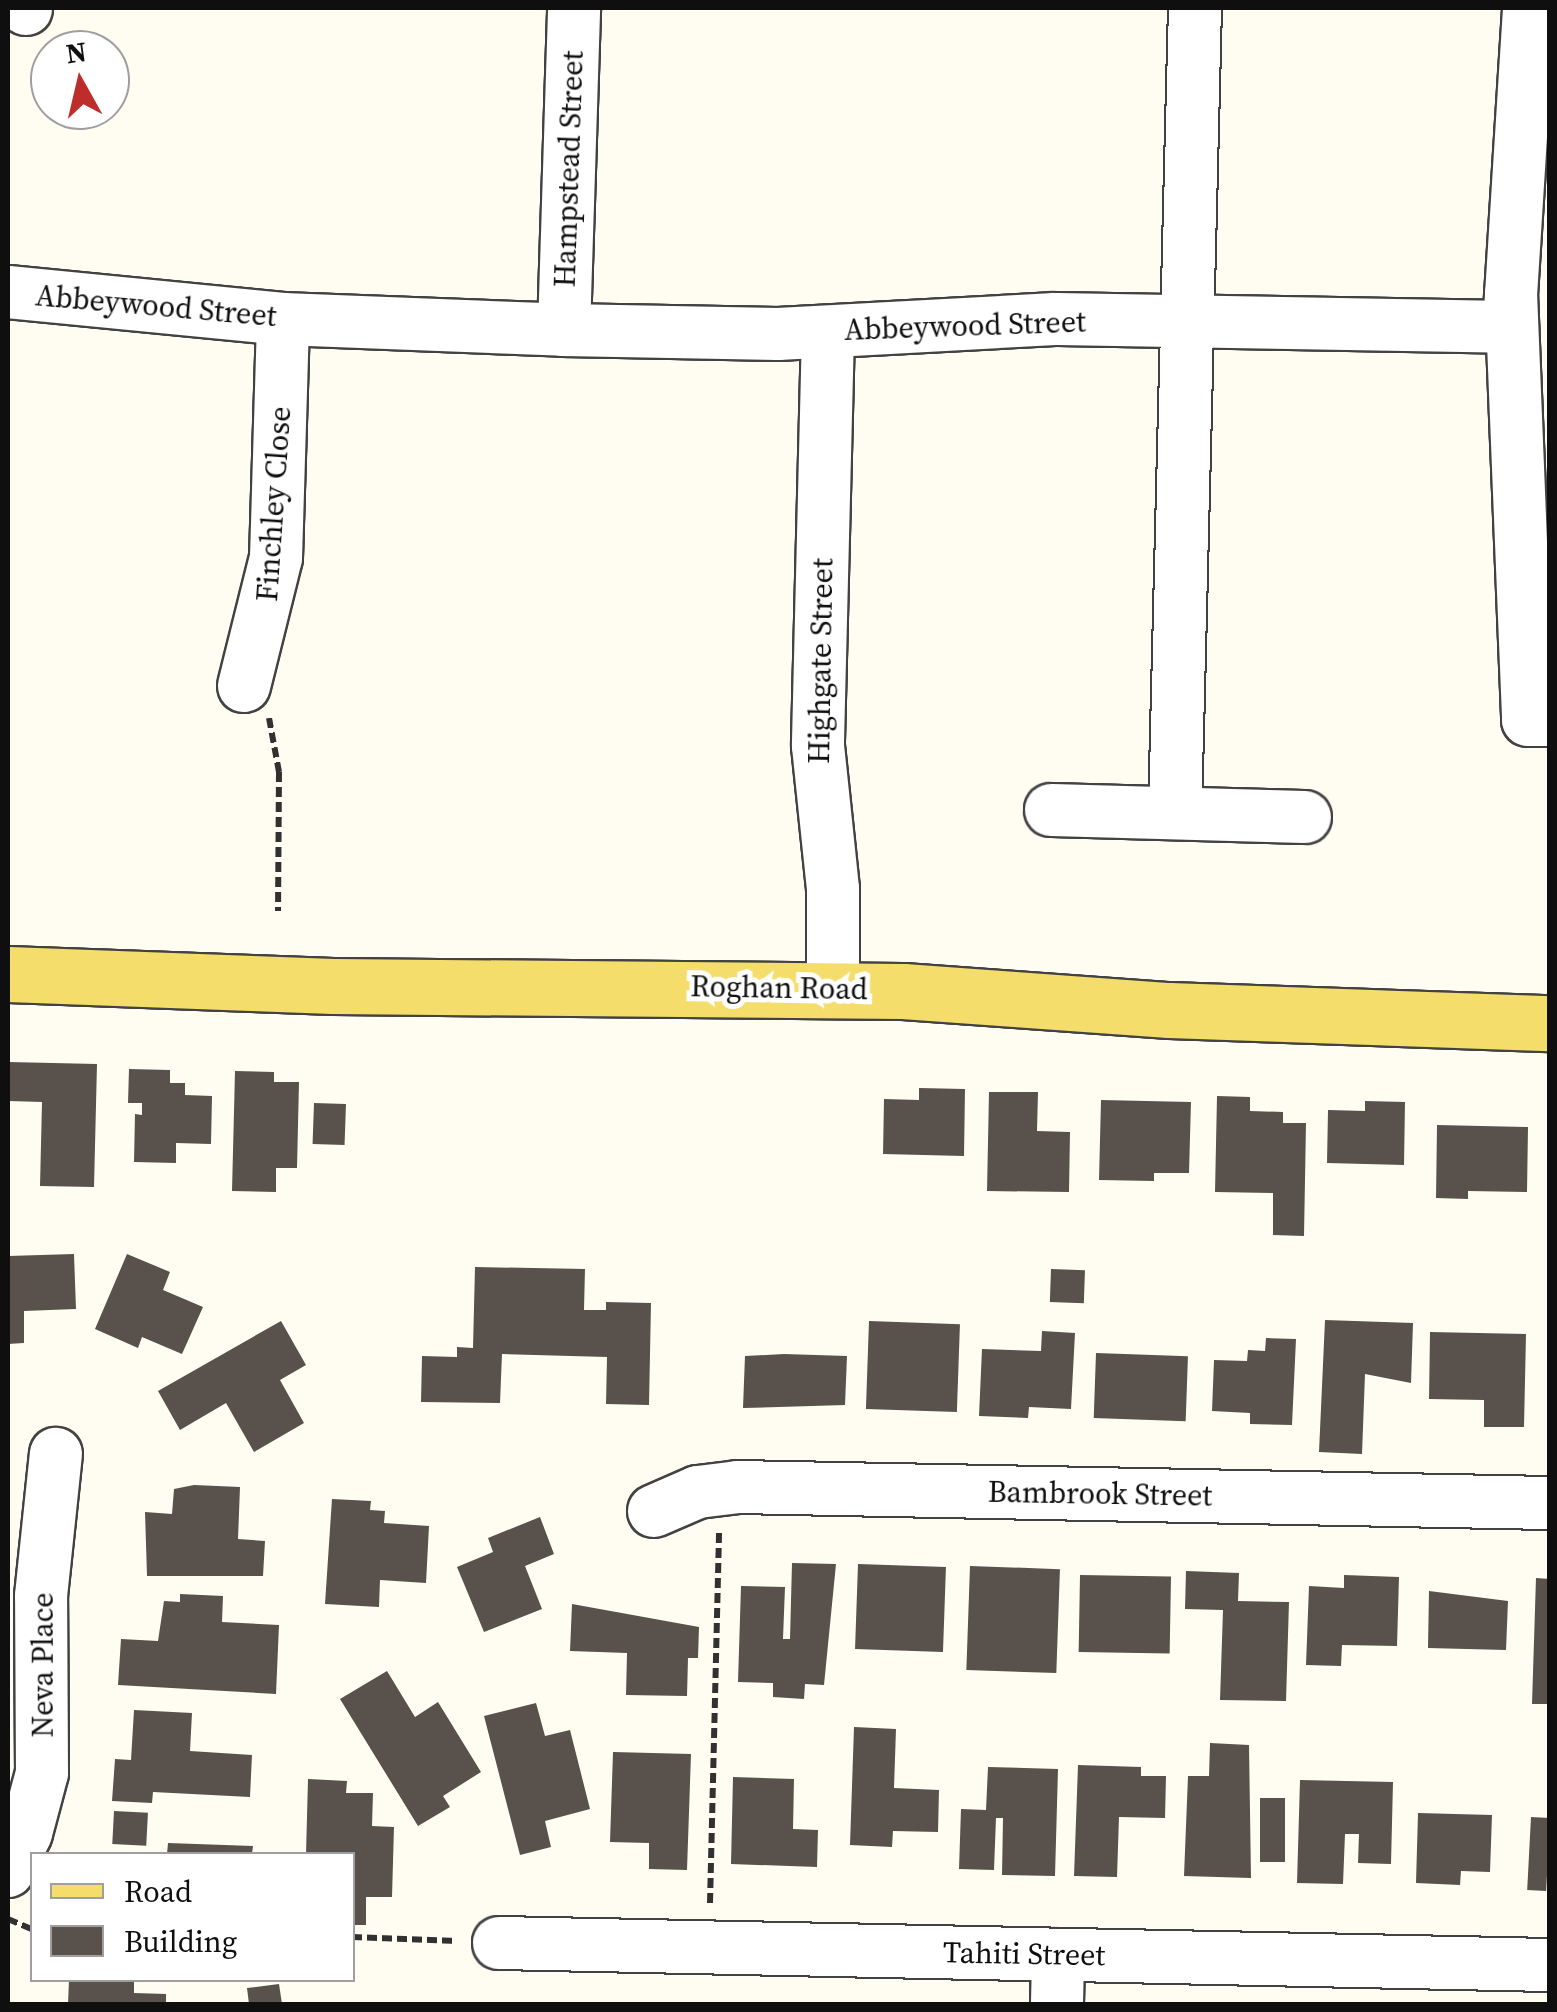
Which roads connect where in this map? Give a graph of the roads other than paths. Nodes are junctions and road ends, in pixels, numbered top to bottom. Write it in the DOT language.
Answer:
graph roads {
  1 [pos="574,8"];
  2 [pos="1195,8"];
  3 [pos="1528,8"];
  4 [pos="8,292"];
  5 [pos="283,319"];
  6 [pos="1188,322"];
  7 [pos="1509,327"];
  8 [pos="564,330"];
  9 [pos="828,332"];
  10 [pos="244,686"];
  11 [pos="1550,720"];
  12 [pos="1051,810"];
  13 [pos="1175,814"];
  14 [pos="1305,817"];
  15 [pos="8,974"];
  16 [pos="833,990"];
  17 [pos="1550,1023"];
  18 [pos="56,1454"];
  19 [pos="1550,1503"];
  20 [pos="654,1511"];
  21 [pos="8,1871"];
  22 [pos="498,1943"];
  23 [pos="1529,1978"];
  24 [pos="1057,1980"];
  1 -- 8 [label="street, Hampstead Street"];
  2 -- 6 [label="street"];
  3 -- 7 [label="street"];
  4 -- 5 [label="street, Abbeywood Street"];
  5 -- 8 [label="street, Abbeywood Street"];
  5 -- 10 [label="street, Finchley Close"];
  6 -- 7 [label="street, Abbeywood Street"];
  6 -- 9 [label="street, Abbeywood Street"];
  6 -- 13 [label="street"];
  7 -- 11 [label="street"];
  8 -- 9 [label="street, Abbeywood Street"];
  9 -- 16 [label="street, Highgate Street"];
  12 -- 13 [label="street"];
  13 -- 14 [label="street"];
  15 -- 16 [label="main road, Roghan Road"];
  16 -- 17 [label="main road, Roghan Road"];
  18 -- 21 [label="street, Neva Place"];
  19 -- 20 [label="street, Bambrook Street"];
  22 -- 24 [label="street, Tahiti Street"];
  23 -- 24 [label="street, Tahiti Street"];
}
